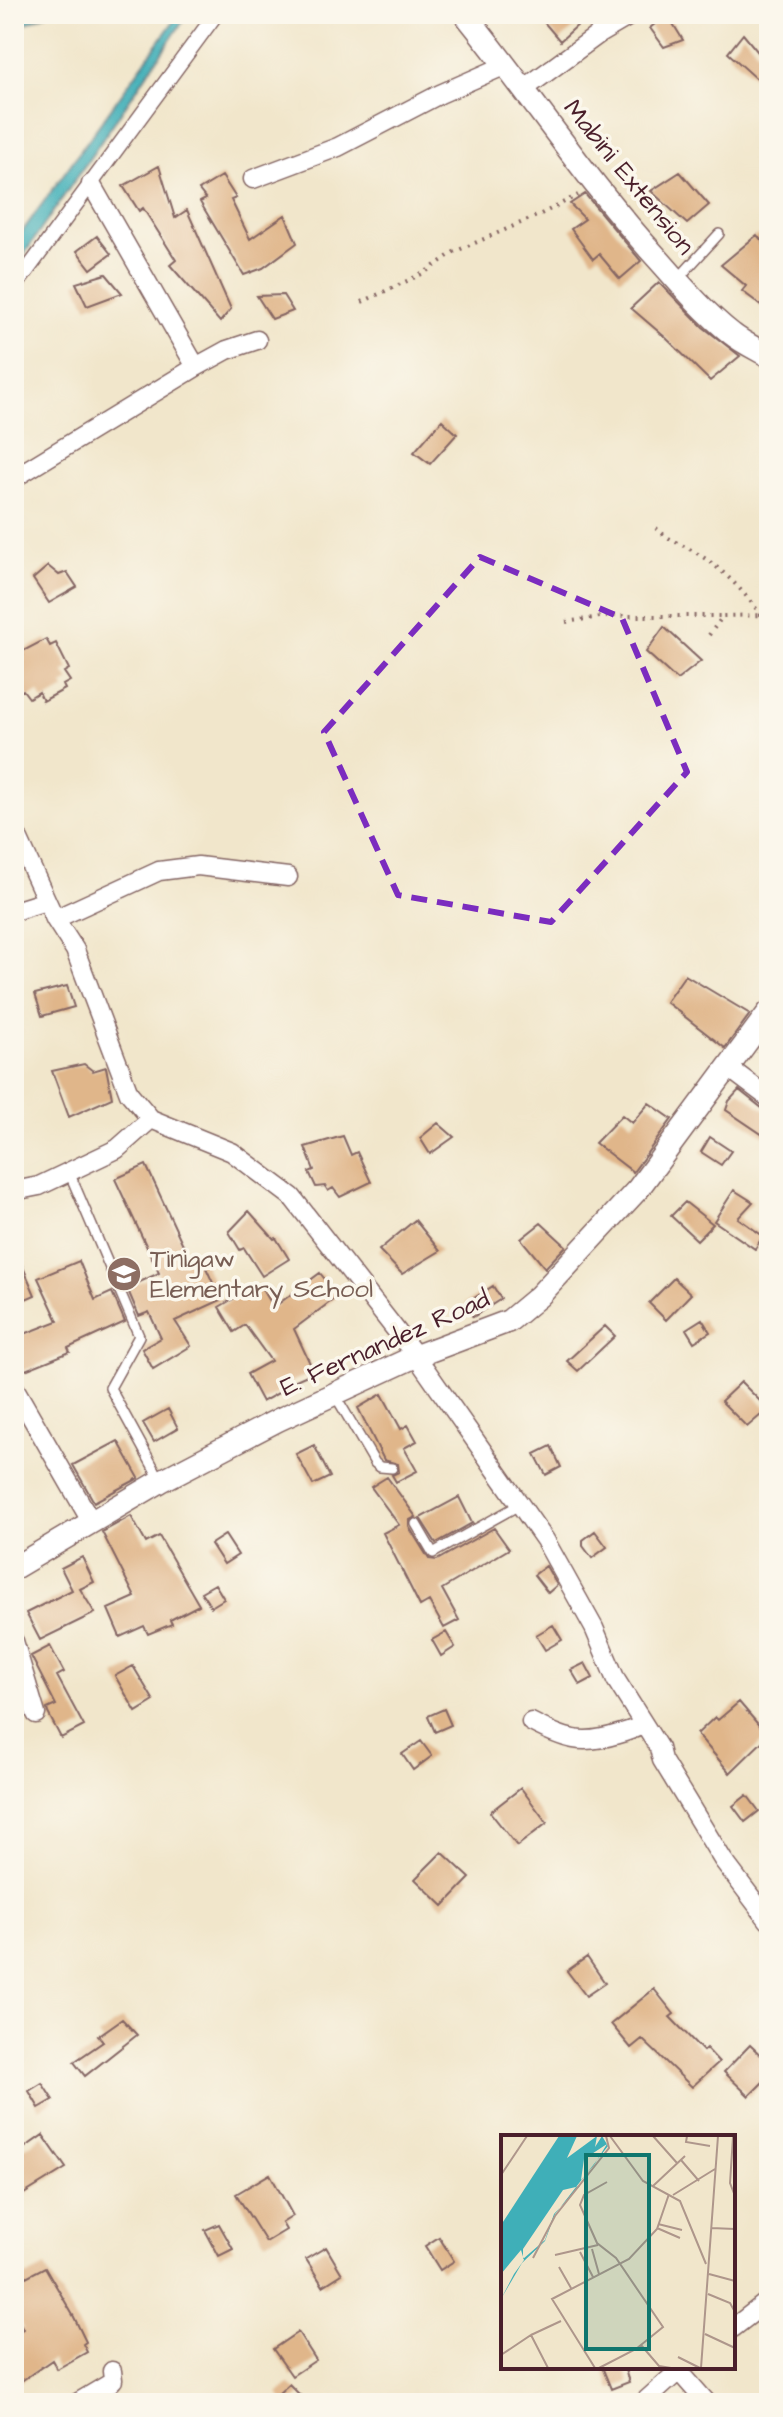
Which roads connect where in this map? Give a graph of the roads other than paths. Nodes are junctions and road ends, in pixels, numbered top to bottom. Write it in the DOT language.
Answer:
graph roads {
  1 [pos="216,14"];
  2 [pos="465,14"];
  3 [pos="633,14"];
  4 [pos="506,65"];
  5 [pos="524,89"];
  6 [pos="253,179"];
  7 [pos="91,184"];
  8 [pos="719,234"];
  9 [pos="677,280"];
  10 [pos="14,288"];
  11 [pos="257,340"];
  12 [pos="769,356"];
  13 [pos="196,367"];
  14 [pos="14,478"];
  15 [pos="14,829"];
  16 [pos="288,877"];
  17 [pos="46,901"];
  18 [pos="14,911"];
  19 [pos="55,919"];
  20 [pos="769,1012"];
  21 [pos="729,1068"];
  22 [pos="769,1098"];
  23 [pos="151,1119"];
  24 [pos="69,1172"];
  25 [pos="14,1191"];
  26 [pos="416,1356"];
  27 [pos="14,1387"];
  28 [pos="335,1395"];
  29 [pos="392,1468"];
  30 [pos="161,1481"];
  31 [pos="521,1504"];
  32 [pos="91,1521"];
  33 [pos="416,1524"];
  34 [pos="14,1568"];
  35 [pos="14,1641"];
  36 [pos="36,1714"];
  37 [pos="531,1722"];
  38 [pos="642,1724"];
  39 [pos="769,1921"];
  40 [pos="769,2300"];
  41 [pos="735,2326"];
  42 [pos="680,2369"];
  43 [pos="112,2371"];
  44 [pos="77,2403"];
  45 [pos="643,2403"];
  46 [pos="707,2403"];
  1 -- 7 [label="street"];
  2 -- 4 [label="street, Mabini Extension"];
  3 -- 5 [label="street"];
  4 -- 5 [label="street, Mabini Extension"];
  4 -- 6 [label="street"];
  5 -- 9 [label="street, Mabini Extension"];
  7 -- 10 [label="street"];
  7 -- 13 [label="street"];
  8 -- 9 [label="lane"];
  9 -- 12 [label="street, Mabini Extension"];
  11 -- 13 [label="street"];
  13 -- 14 [label="street"];
  15 -- 17 [label="street"];
  16 -- 19 [label="street"];
  17 -- 18 [label="street"];
  17 -- 19 [label="street"];
  19 -- 23 [label="street"];
  20 -- 21 [label="street, E. Fernandez Road"];
  21 -- 22 [label="street"];
  21 -- 26 [label="street, E. Fernandez Road"];
  23 -- 24 [label="street"];
  23 -- 26 [label="street"];
  24 -- 25 [label="street"];
  24 -- 30 [label="lane"];
  26 -- 28 [label="street, E. Fernandez Road"];
  26 -- 31 [label="street"];
  27 -- 32 [label="street"];
  28 -- 29 [label="lane"];
  28 -- 30 [label="street, E. Fernandez Road"];
  30 -- 32 [label="street, E. Fernandez Road"];
  31 -- 33 [label="lane"];
  31 -- 38 [label="street"];
  32 -- 34 [label="street, E. Fernandez Road"];
  35 -- 36 [label="street"];
  37 -- 38 [label="street"];
  38 -- 39 [label="street"];
  40 -- 41 [label="street"];
  42 -- 45 [label="street"];
  42 -- 46 [label="street"];
  43 -- 44 [label="street"];
}
